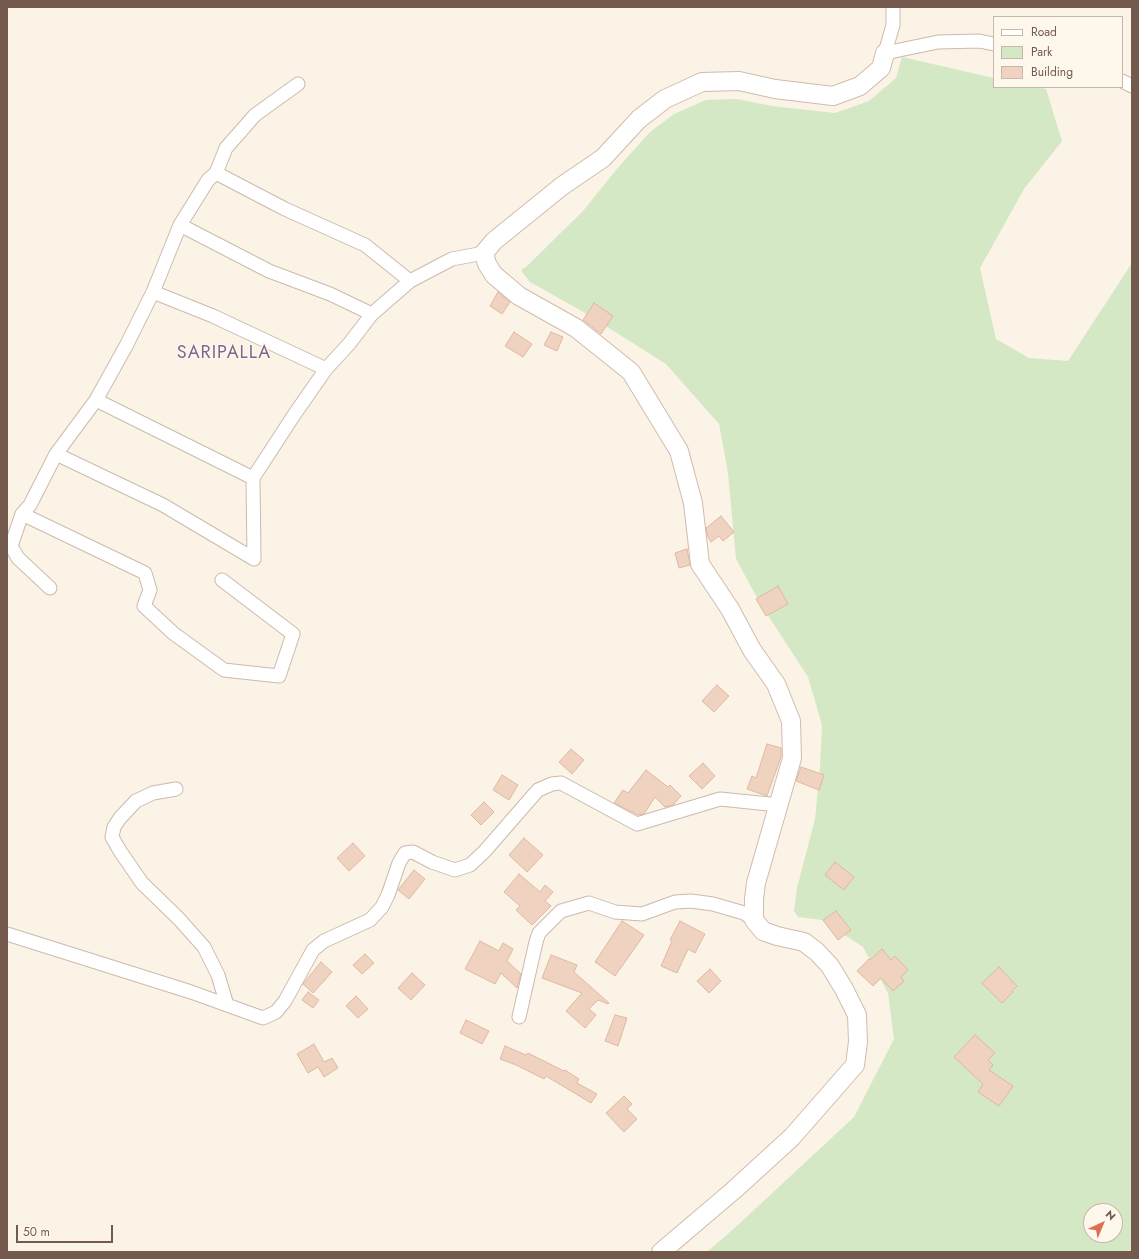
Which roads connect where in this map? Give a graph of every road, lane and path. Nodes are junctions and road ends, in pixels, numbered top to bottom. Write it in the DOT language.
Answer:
graph roads {
  1 [pos="893,7"];
  2 [pos="993,44"];
  3 [pos="885,52"];
  4 [pos="1123,82"];
  5 [pos="298,84"];
  6 [pos="1132,86"];
  7 [pos="216,173"];
  8 [pos="180,225"];
  9 [pos="484,253"];
  10 [pos="410,281"];
  11 [pos="153,292"];
  12 [pos="372,314"];
  13 [pos="326,369"];
  14 [pos="96,400"];
  15 [pos="56,454"];
  16 [pos="253,478"];
  17 [pos="22,514"];
  18 [pos="222,580"];
  19 [pos="50,588"];
  20 [pos="176,789"];
  21 [pos="778,805"];
  22 [pos="754,920"];
  23 [pos="7,934"];
  24 [pos="227,1005"];
  25 [pos="519,1017"];
  26 [pos="661,1252"];
  1 -- 3 [label="street"];
  2 -- 3 [label="street"];
  3 -- 9 [label="street"];
  4 -- 6 [label="street"];
  5 -- 7 [label="street"];
  7 -- 8 [label="street"];
  7 -- 10 [label="street"];
  8 -- 11 [label="street"];
  8 -- 12 [label="street"];
  9 -- 10 [label="street"];
  9 -- 21 [label="street"];
  10 -- 12 [label="street"];
  11 -- 13 [label="street"];
  11 -- 14 [label="street"];
  12 -- 13 [label="street"];
  13 -- 16 [label="street"];
  14 -- 15 [label="street"];
  14 -- 16 [label="street"];
  15 -- 16 [label="street"];
  15 -- 17 [label="street"];
  17 -- 18 [label="street"];
  17 -- 19 [label="street"];
  20 -- 24 [label="street"];
  21 -- 22 [label="street"];
  21 -- 24 [label="street"];
  22 -- 25 [label="street"];
  22 -- 26 [label="street"];
  23 -- 24 [label="street"];
}
